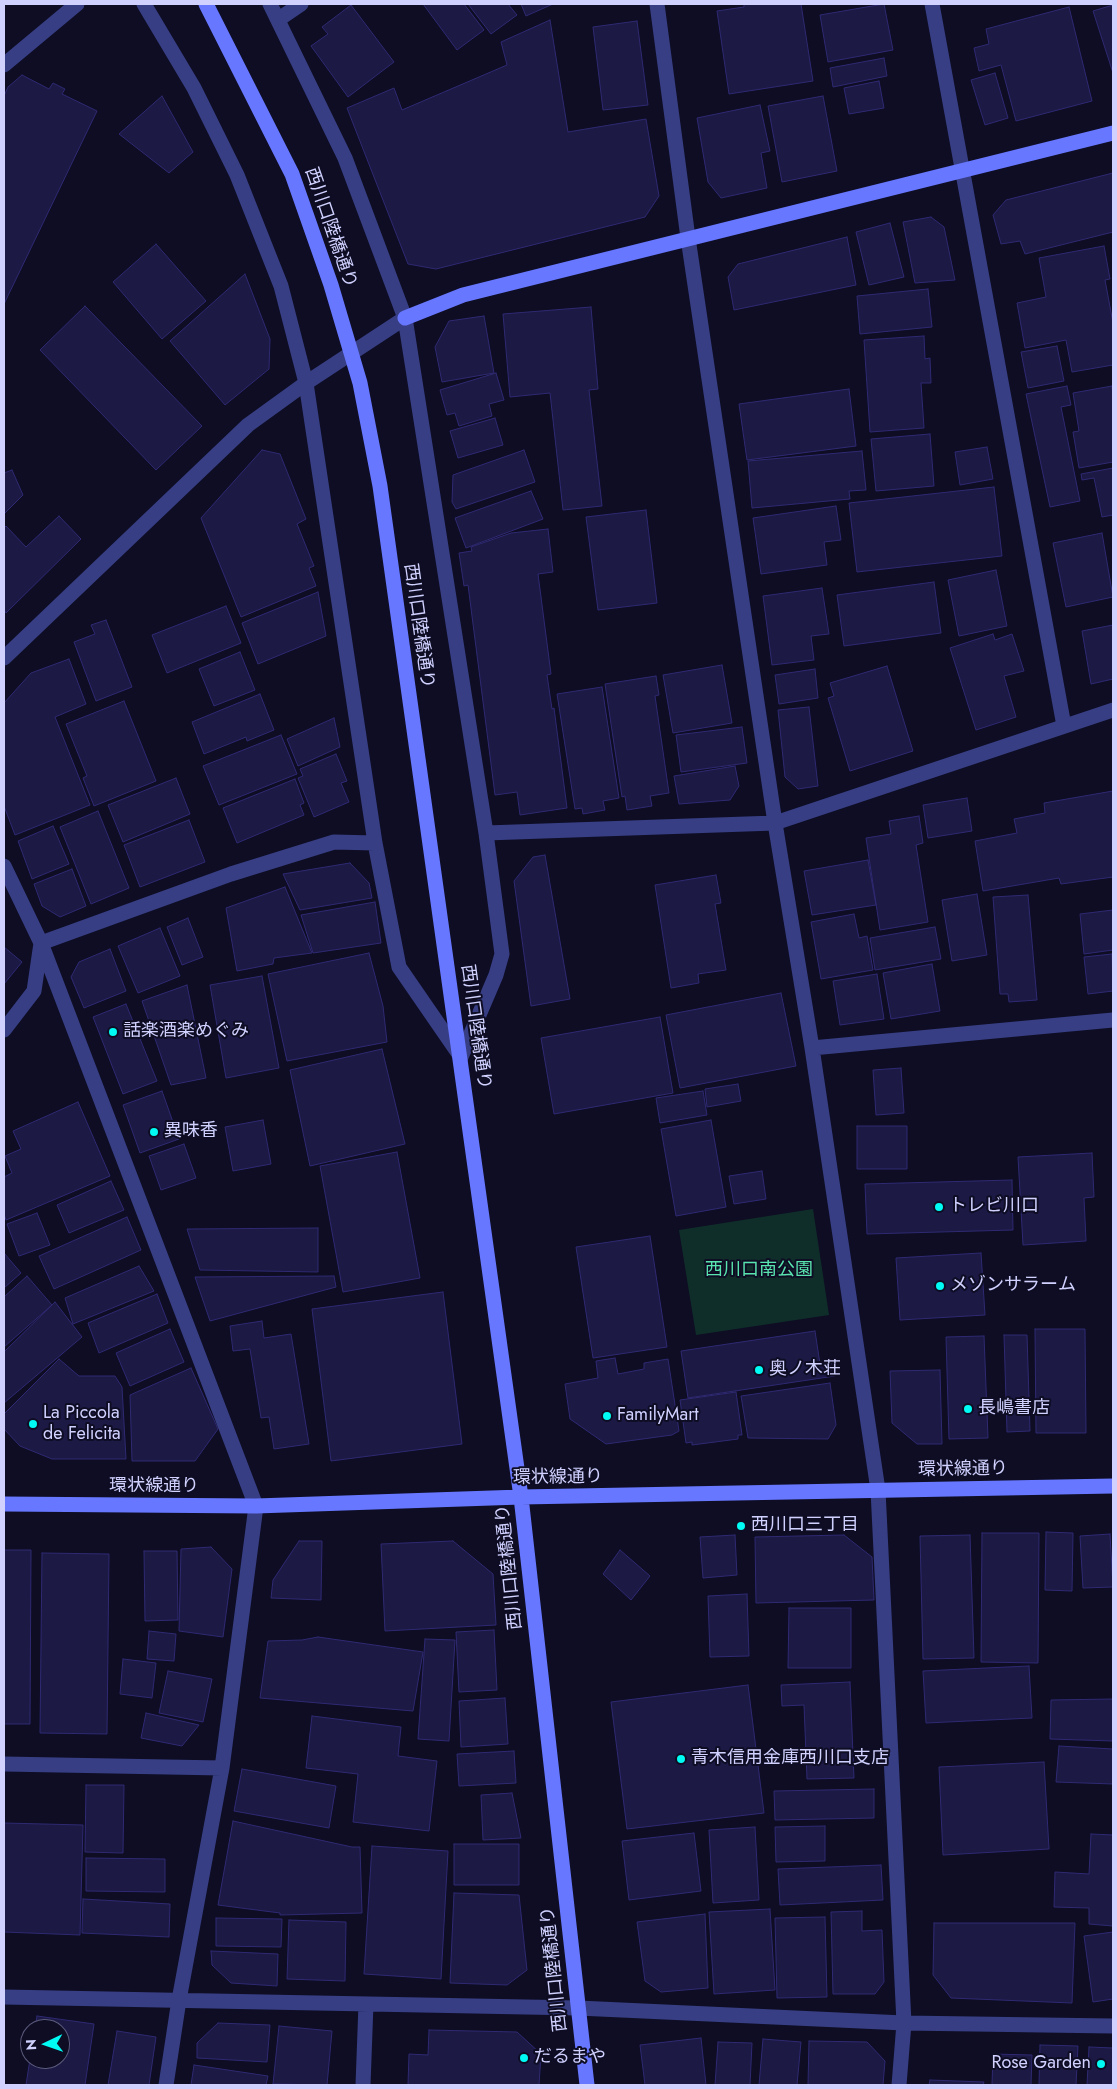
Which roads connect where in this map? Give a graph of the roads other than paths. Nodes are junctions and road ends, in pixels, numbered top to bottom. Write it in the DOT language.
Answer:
graph roads {
  1 [pos="77,4"];
  2 [pos="144,4"];
  3 [pos="206,4"];
  4 [pos="270,4"];
  5 [pos="301,4"];
  6 [pos="657,4"];
  7 [pos="932,4"];
  8 [pos="278,19"];
  9 [pos="4,65"];
  10 [pos="1113,133"];
  11 [pos="963,170"];
  12 [pos="688,238"];
  13 [pos="405,318"];
  14 [pos="306,383"];
  15 [pos="4,658"];
  16 [pos="1113,710"];
  17 [pos="1064,726"];
  18 [pos="774,823"];
  19 [pos="486,833"];
  20 [pos="375,843"];
  21 [pos="4,866"];
  22 [pos="41,943"];
  23 [pos="1113,1020"];
  24 [pos="4,1030"];
  25 [pos="812,1048"];
  26 [pos="461,1056"];
  27 [pos="1113,1486"];
  28 [pos="878,1490"];
  29 [pos="521,1497"];
  30 [pos="4,1504"];
  31 [pos="256,1506"];
  32 [pos="4,1764"];
  33 [pos="222,1768"];
  34 [pos="4,1997"];
  35 [pos="179,2000"];
  36 [pos="366,2004"];
  37 [pos="578,2008"];
  38 [pos="904,2023"];
  39 [pos="1113,2026"];
  40 [pos="166,2085"];
  41 [pos="364,2085"];
  42 [pos="587,2085"];
  43 [pos="899,2085"];
  1 -- 9 [label="street"];
  2 -- 14 [label="street"];
  3 -- 26 [label="street, 西川口陸橋通り"];
  4 -- 8 [label="street"];
  5 -- 8 [label="street"];
  6 -- 12 [label="street"];
  7 -- 11 [label="street"];
  8 -- 13 [label="street"];
  10 -- 11 [label="street"];
  11 -- 12 [label="street"];
  11 -- 17 [label="street"];
  12 -- 13 [label="street"];
  12 -- 18 [label="street"];
  13 -- 14 [label="street"];
  13 -- 19 [label="street"];
  14 -- 15 [label="street"];
  14 -- 20 [label="street"];
  16 -- 17 [label="street"];
  17 -- 18 [label="street"];
  18 -- 19 [label="street"];
  18 -- 25 [label="street"];
  19 -- 26 [label="street"];
  20 -- 22 [label="street"];
  20 -- 26 [label="street"];
  21 -- 22 [label="street"];
  22 -- 24 [label="street"];
  22 -- 31 [label="street"];
  23 -- 25 [label="street"];
  25 -- 28 [label="street"];
  26 -- 29 [label="street, 西川口陸橋通り"];
  27 -- 28 [label="street, 環状線通り"];
  28 -- 29 [label="street, 環状線通り"];
  28 -- 38 [label="street"];
  29 -- 31 [label="street, 環状線通り"];
  29 -- 37 [label="street, 西川口陸橋通り"];
  30 -- 31 [label="street, 環状線通り"];
  31 -- 33 [label="street"];
  32 -- 33 [label="street"];
  33 -- 35 [label="street"];
  34 -- 35 [label="street"];
  35 -- 36 [label="street"];
  35 -- 40 [label="street"];
  36 -- 37 [label="street"];
  36 -- 41 [label="street"];
  37 -- 38 [label="street"];
  37 -- 42 [label="street, 西川口陸橋通り"];
  38 -- 39 [label="street"];
  38 -- 43 [label="street"];
}
